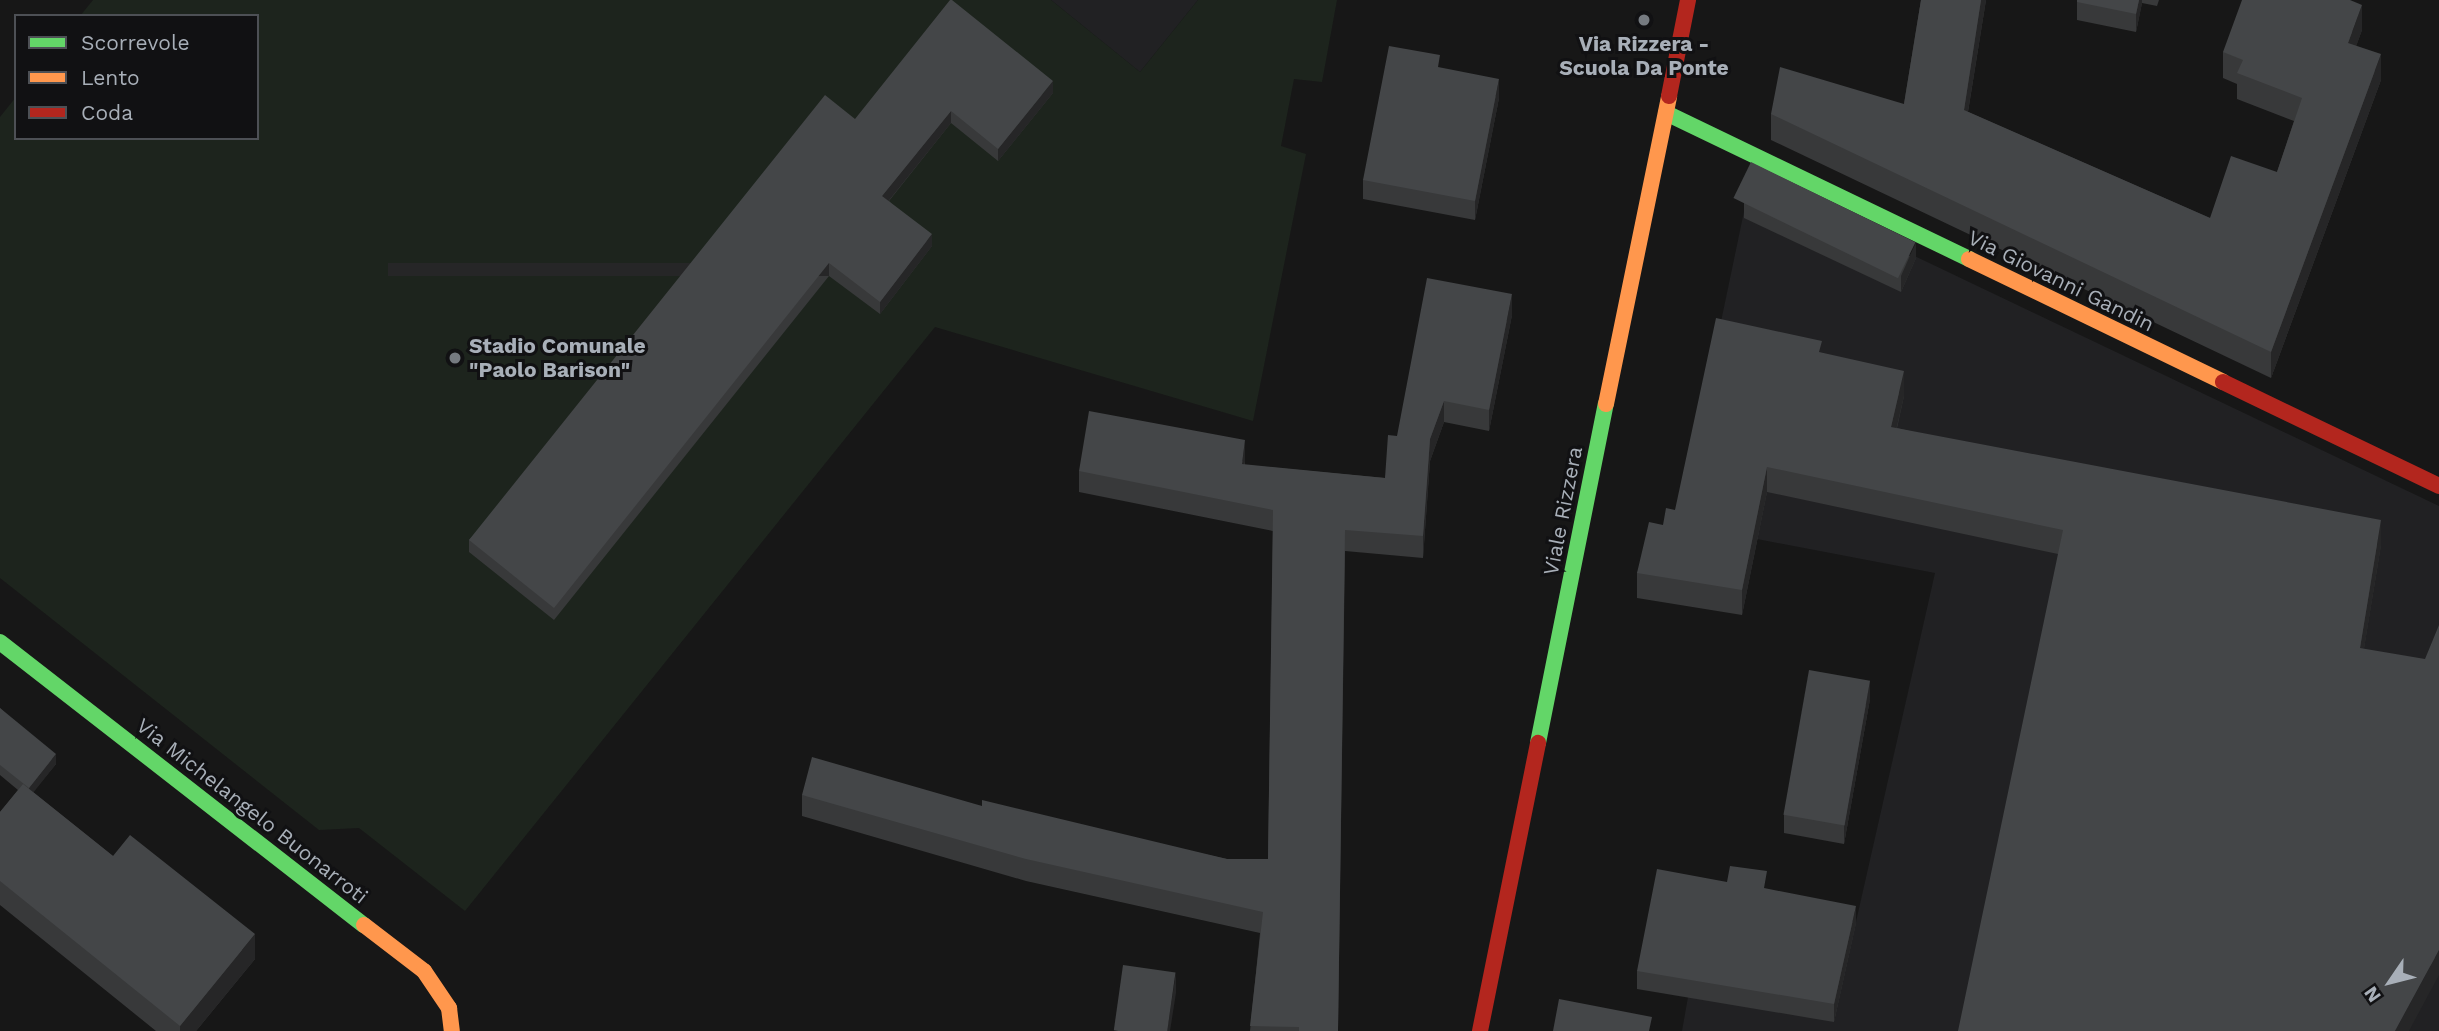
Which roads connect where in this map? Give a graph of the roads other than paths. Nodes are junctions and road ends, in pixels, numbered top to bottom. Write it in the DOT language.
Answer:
graph roads {
  1 [pos="1688,0"];
  2 [pos="1666,113"];
  3 [pos="2439,486"];
  4 [pos="0,642"];
  5 [pos="452,1031"];
  6 [pos="1480,1031"];
  1 -- 2 [label="street, Viale Rizzera"];
  2 -- 3 [label="street, Via Giovanni Gandin"];
  2 -- 6 [label="street, Viale Rizzera"];
  4 -- 5 [label="street, Via Michelangelo Buonarroti"];
}
